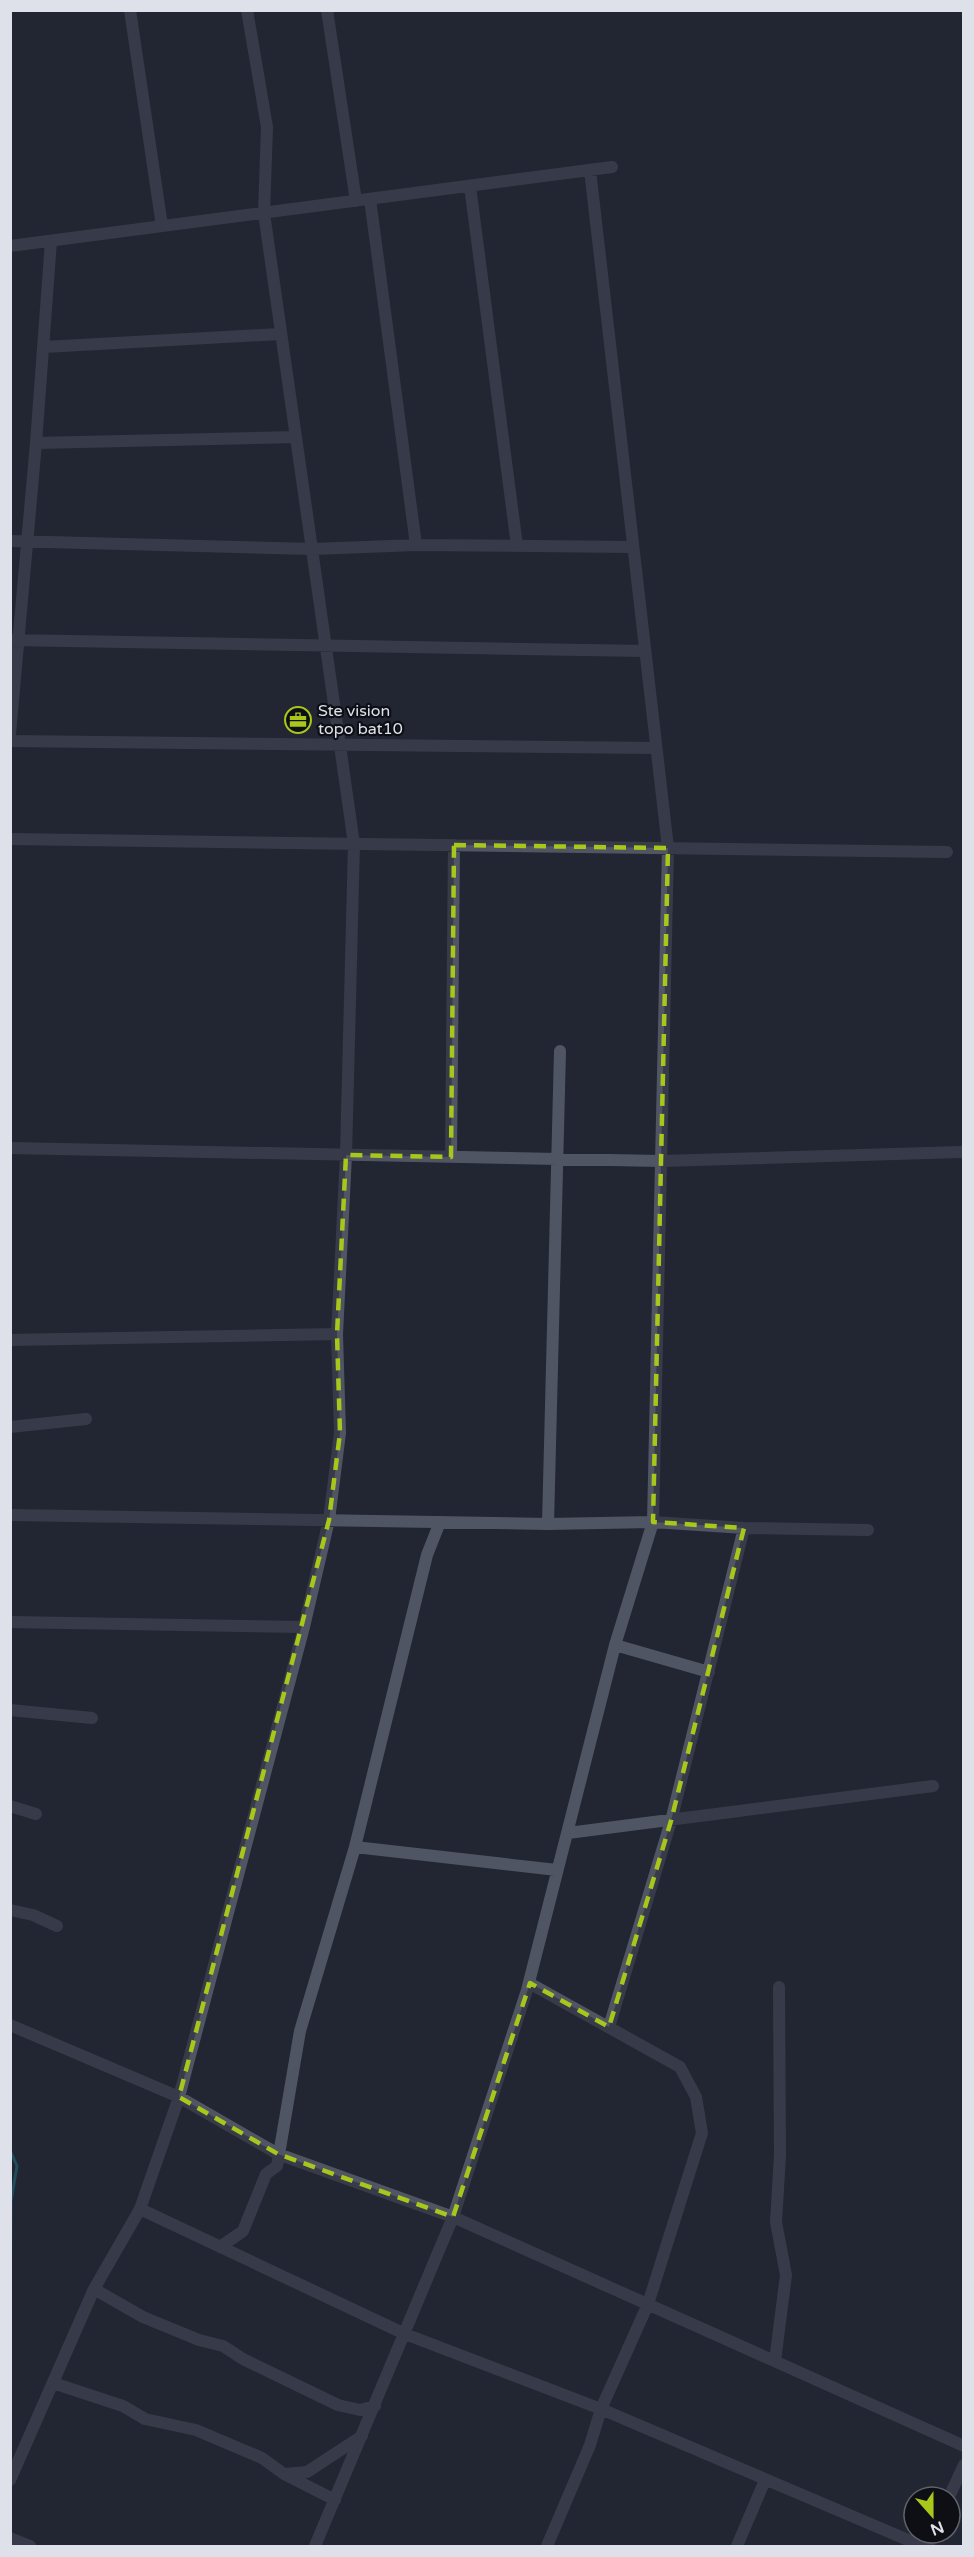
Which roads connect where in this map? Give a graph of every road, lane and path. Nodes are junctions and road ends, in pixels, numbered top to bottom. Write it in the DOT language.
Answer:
graph roads {
  1 [pos="129,10"];
  2 [pos="247,10"];
  3 [pos="327,10"];
  4 [pos="612,167"];
  5 [pos="590,170"];
  6 [pos="470,186"];
  7 [pos="370,199"];
  8 [pos="356,201"];
  9 [pos="264,213"];
  10 [pos="162,226"];
  11 [pos="51,241"];
  12 [pos="10,246"];
  13 [pos="280,334"];
  14 [pos="44,347"];
  15 [pos="296,437"];
  16 [pos="36,444"];
  17 [pos="10,541"];
  18 [pos="27,542"];
  19 [pos="416,545"];
  20 [pos="517,546"];
  21 [pos="633,547"];
  22 [pos="313,549"];
  23 [pos="14,640"];
  24 [pos="324,645"];
  25 [pos="645,651"];
  26 [pos="10,734"];
  27 [pos="10,741"];
  28 [pos="339,744"];
  29 [pos="656,748"];
  30 [pos="10,839"];
  31 [pos="354,844"];
  32 [pos="454,845"];
  33 [pos="668,848"];
  34 [pos="947,852"];
  35 [pos="560,1051"];
  36 [pos="10,1148"];
  37 [pos="961,1152"];
  38 [pos="346,1155"];
  39 [pos="451,1157"];
  40 [pos="557,1159"];
  41 [pos="661,1161"];
  42 [pos="337,1334"];
  43 [pos="10,1340"];
  44 [pos="86,1419"];
  45 [pos="10,1427"];
  46 [pos="10,1515"];
  47 [pos="329,1520"];
  48 [pos="440,1522"];
  49 [pos="653,1522"];
  50 [pos="548,1524"];
  51 [pos="744,1527"];
  52 [pos="868,1530"];
  53 [pos="10,1622"];
  54 [pos="304,1627"];
  55 [pos="615,1645"];
  56 [pos="709,1672"];
  57 [pos="10,1710"];
  58 [pos="92,1718"];
  59 [pos="933,1786"];
  60 [pos="10,1806"];
  61 [pos="36,1814"];
  62 [pos="671,1821"];
  63 [pos="568,1833"];
  64 [pos="356,1847"];
  65 [pos="557,1870"];
  66 [pos="10,1910"];
  67 [pos="57,1926"];
  68 [pos="529,1983"];
  69 [pos="779,1987"];
  70 [pos="10,2025"];
  71 [pos="609,2027"];
  72 [pos="179,2097"];
  73 [pos="278,2154"];
  74 [pos="140,2209"];
  75 [pos="453,2217"];
  76 [pos="220,2247"];
  77 [pos="94,2289"];
  78 [pos="648,2304"];
  79 [pos="405,2334"];
  80 [pos="775,2361"];
  81 [pos="53,2383"];
  82 [pos="375,2406"];
  83 [pos="601,2409"];
  84 [pos="362,2436"];
  85 [pos="963,2446"];
  86 [pos="963,2465"];
  87 [pos="284,2474"];
  88 [pos="10,2480"];
  89 [pos="765,2480"];
  90 [pos="954,2485"];
  91 [pos="335,2500"];
  92 [pos="10,2538"];
  93 [pos="30,2547"];
  94 [pos="315,2547"];
  95 [pos="547,2547"];
  96 [pos="737,2547"];
  97 [pos="922,2547"];
  1 -- 10 [label="street"];
  2 -- 9 [label="street"];
  3 -- 8 [label="street"];
  4 -- 5 [label="street"];
  5 -- 6 [label="street"];
  5 -- 21 [label="street"];
  6 -- 7 [label="street"];
  6 -- 20 [label="street"];
  7 -- 8 [label="street"];
  7 -- 19 [label="street"];
  8 -- 9 [label="street"];
  9 -- 10 [label="street"];
  9 -- 13 [label="street"];
  10 -- 11 [label="street"];
  11 -- 12 [label="street"];
  11 -- 14 [label="street"];
  13 -- 14 [label="street"];
  13 -- 15 [label="street"];
  14 -- 16 [label="street"];
  15 -- 16 [label="street"];
  15 -- 22 [label="street"];
  16 -- 18 [label="street"];
  17 -- 18 [label="street"];
  18 -- 22 [label="street"];
  18 -- 23 [label="street"];
  19 -- 20 [label="street"];
  19 -- 22 [label="street"];
  20 -- 21 [label="street"];
  21 -- 25 [label="street"];
  22 -- 24 [label="street"];
  23 -- 24 [label="street"];
  23 -- 26 [label="street"];
  24 -- 25 [label="street"];
  24 -- 28 [label="street"];
  25 -- 29 [label="street"];
  27 -- 28 [label="street"];
  28 -- 29 [label="street"];
  28 -- 31 [label="street"];
  29 -- 33 [label="street"];
  30 -- 31 [label="street"];
  31 -- 32 [label="street"];
  31 -- 38 [label="street"];
  32 -- 33 [label="street"];
  32 -- 39 [label="street"];
  33 -- 34 [label="street"];
  33 -- 41 [label="street"];
  35 -- 40 [label="street"];
  36 -- 38 [label="street"];
  37 -- 41 [label="street"];
  38 -- 39 [label="street"];
  38 -- 42 [label="street"];
  39 -- 40 [label="street"];
  40 -- 41 [label="street"];
  40 -- 50 [label="street"];
  41 -- 49 [label="street"];
  42 -- 43 [label="street"];
  42 -- 47 [label="street"];
  44 -- 45 [label="street"];
  46 -- 47 [label="street"];
  47 -- 48 [label="street"];
  47 -- 54 [label="street"];
  48 -- 50 [label="street"];
  48 -- 64 [label="street"];
  49 -- 50 [label="street"];
  49 -- 51 [label="street"];
  49 -- 55 [label="street"];
  51 -- 52 [label="street"];
  51 -- 56 [label="street"];
  53 -- 54 [label="street"];
  54 -- 72 [label="street"];
  55 -- 56 [label="street"];
  55 -- 63 [label="street"];
  56 -- 62 [label="street"];
  57 -- 58 [label="street"];
  59 -- 62 [label="street"];
  60 -- 61 [label="street"];
  62 -- 63 [label="street"];
  62 -- 71 [label="street"];
  63 -- 65 [label="street"];
  64 -- 65 [label="street"];
  64 -- 73 [label="street"];
  65 -- 68 [label="street"];
  66 -- 67 [label="street"];
  68 -- 71 [label="street"];
  68 -- 75 [label="street"];
  69 -- 80 [label="street"];
  70 -- 72 [label="street"];
  71 -- 78 [label="street"];
  72 -- 73 [label="street"];
  72 -- 74 [label="street"];
  73 -- 75 [label="street"];
  73 -- 76 [label="street"];
  74 -- 76 [label="street"];
  74 -- 77 [label="street"];
  75 -- 78 [label="street"];
  75 -- 79 [label="street"];
  76 -- 79 [label="street"];
  77 -- 81 [label="street"];
  77 -- 82 [label="street"];
  78 -- 80 [label="street"];
  78 -- 83 [label="street"];
  79 -- 82 [label="street"];
  79 -- 83 [label="street"];
  80 -- 85 [label="street"];
  81 -- 87 [label="street"];
  81 -- 88 [label="street"];
  82 -- 84 [label="street"];
  83 -- 89 [label="street"];
  83 -- 95 [label="street"];
  84 -- 87 [label="street"];
  84 -- 91 [label="street"];
  86 -- 90 [label="street"];
  87 -- 91 [label="street"];
  89 -- 96 [label="street"];
  89 -- 97 [label="street"];
  91 -- 94 [label="street"];
  92 -- 93 [label="street"];
}
